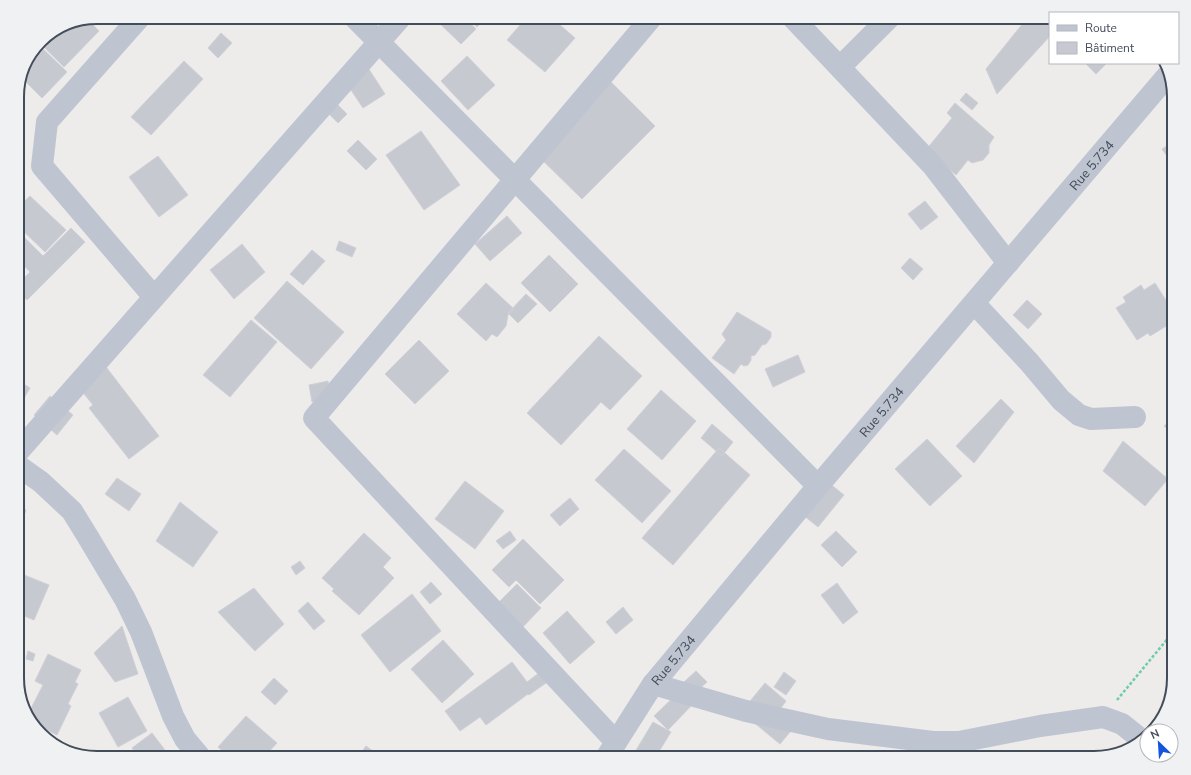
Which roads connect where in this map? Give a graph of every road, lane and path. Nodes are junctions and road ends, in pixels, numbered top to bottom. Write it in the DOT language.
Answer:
graph roads {
  1 [pos="134,24"];
  2 [pos="361,24"];
  3 [pos="395,24"];
  4 [pos="646,24"];
  5 [pos="799,24"];
  6 [pos="883,24"];
  7 [pos="379,42"];
  8 [pos="840,67"];
  9 [pos="1165,78"];
  10 [pos="515,179"];
  11 [pos="1008,263"];
  12 [pos="154,297"];
  13 [pos="974,303"];
  14 [pos="1134,418"];
  15 [pos="24,446"];
  16 [pos="24,470"];
  17 [pos="818,486"];
  18 [pos="1167,640"];
  19 [pos="653,684"];
  20 [pos="1103,717"];
  21 [pos="1138,737"];
  22 [pos="186,748"];
  23 [pos="611,750"];
  1 -- 12 [label="street"];
  2 -- 7 [label="street"];
  3 -- 7 [label="street"];
  4 -- 10 [label="street"];
  5 -- 8 [label="street"];
  6 -- 8 [label="street"];
  7 -- 10 [label="street"];
  7 -- 12 [label="street"];
  8 -- 11 [label="street"];
  9 -- 11 [label="street, Rue 5.734"];
  10 -- 17 [label="street"];
  10 -- 23 [label="street"];
  11 -- 13 [label="street, Rue 5.734"];
  12 -- 15 [label="street"];
  13 -- 14 [label="street"];
  13 -- 17 [label="street, Rue 5.734"];
  16 -- 22 [label="street"];
  17 -- 19 [label="street, Rue 5.734"];
  18 -- 20 [label="path"];
  19 -- 20 [label="street"];
  19 -- 23 [label="street, Rue 5.734"];
  20 -- 21 [label="street"];
}
